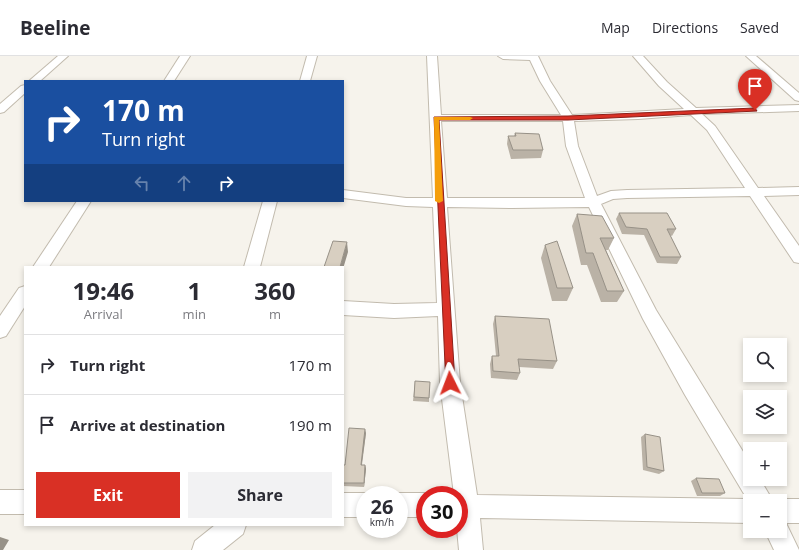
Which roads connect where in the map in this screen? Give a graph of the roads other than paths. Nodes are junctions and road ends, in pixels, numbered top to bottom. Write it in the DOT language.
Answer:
graph roads {
  1 [pos="63,56"];
  2 [pos="185,56"];
  3 [pos="312,56"];
  4 [pos="432,56"];
  5 [pos="503,56"];
  6 [pos="638,56"];
  7 [pos="751,56"];
  8 [pos="534,57"];
  9 [pos="35,80"];
  10 [pos="170,80"];
  11 [pos="305,80"];
  12 [pos="24,89"];
  13 [pos="799,98"];
  14 [pos="799,108"];
  15 [pos="0,110"];
  16 [pos="693,111"];
  17 [pos="436,118"];
  18 [pos="568,118"];
  19 [pos="799,191"];
  20 [pos="754,193"];
  21 [pos="344,194"];
  22 [pos="83,202"];
  23 [pos="270,202"];
  24 [pos="592,202"];
  25 [pos="439,203"];
  26 [pos="799,258"];
  27 [pos="42,266"];
  28 [pos="252,266"];
  29 [pos="24,294"];
  30 [pos="344,308"];
  31 [pos="446,308"];
  32 [pos="0,331"];
  33 [pos="461,486"];
  34 [pos="757,494"];
  35 [pos="0,502"];
  36 [pos="24,502"];
  37 [pos="344,505"];
  38 [pos="356,505"];
  39 [pos="468,506"];
  40 [pos="743,511"];
  41 [pos="787,511"];
  42 [pos="799,511"];
  43 [pos="233,526"];
  44 [pos="468,534"];
  45 [pos="781,538"];
  46 [pos="204,550"];
  47 [pos="471,550"];
  48 [pos="787,550"];
  1 -- 9 [label="street"];
  2 -- 10 [label="street"];
  3 -- 11 [label="street"];
  4 -- 17 [label="street"];
  5 -- 8 [label="street"];
  6 -- 16 [label="street"];
  7 -- 13 [label="street"];
  8 -- 18 [label="street"];
  12 -- 15 [label="street"];
  14 -- 16 [label="street"];
  16 -- 18 [label="street"];
  16 -- 20 [label="street"];
  17 -- 18 [label="street"];
  17 -- 25 [label="street"];
  18 -- 24 [label="street"];
  19 -- 20 [label="street"];
  20 -- 24 [label="street"];
  20 -- 26 [label="street"];
  21 -- 25 [label="street"];
  22 -- 27 [label="street"];
  23 -- 28 [label="street"];
  24 -- 25 [label="street"];
  24 -- 34 [label="street"];
  25 -- 31 [label="street"];
  29 -- 32 [label="street"];
  30 -- 31 [label="street"];
  31 -- 33 [label="street"];
  35 -- 36 [label="street"];
  37 -- 38 [label="street"];
  39 -- 40 [label="street"];
  41 -- 42 [label="street"];
  43 -- 46 [label="street"];
  44 -- 47 [label="street"];
  45 -- 48 [label="street"];
}
